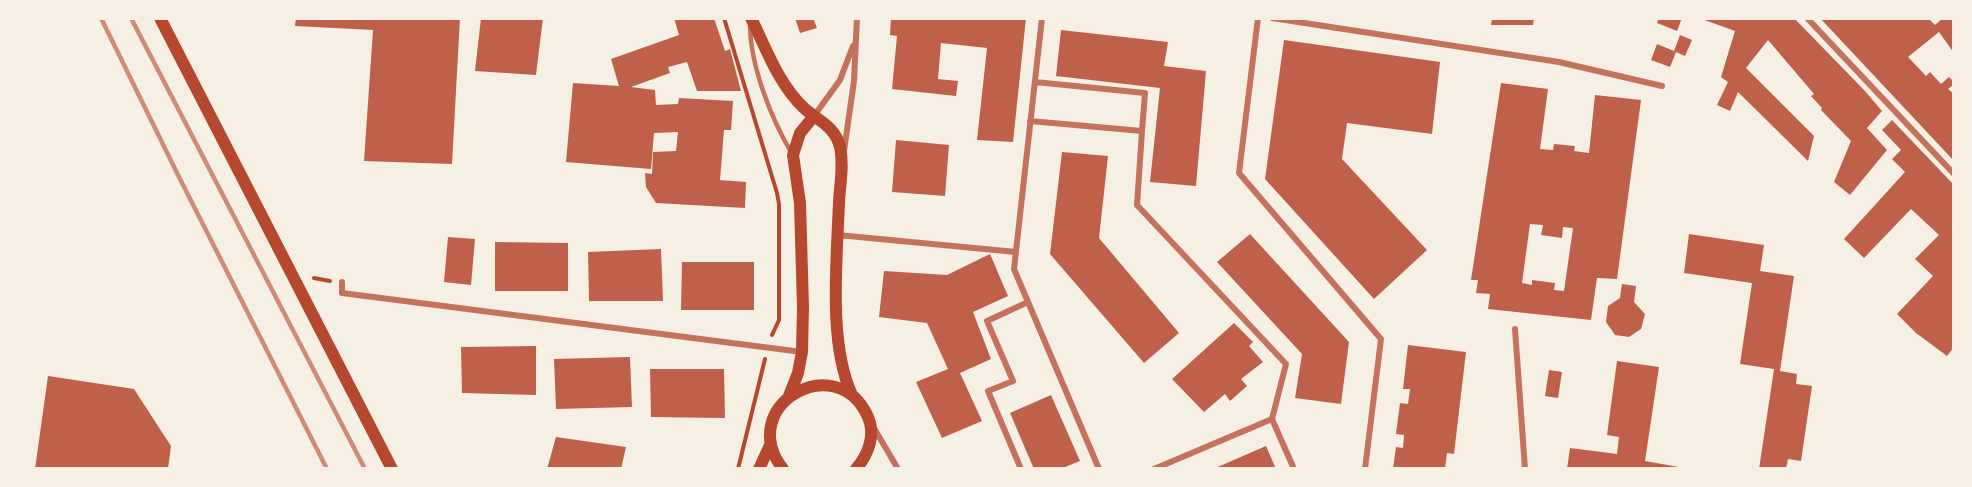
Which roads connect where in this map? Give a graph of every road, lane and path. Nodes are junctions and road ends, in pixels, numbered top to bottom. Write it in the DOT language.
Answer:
graph roads {
  1 [pos="160,18"];
  2 [pos="724,18"];
  3 [pos="751,18"];
  4 [pos="857,18"];
  5 [pos="1042,18"];
  6 [pos="1258,18"];
  7 [pos="1272,18"];
  8 [pos="1807,18"];
  9 [pos="855,40"];
  10 [pos="1035,82"];
  11 [pos="1662,86"];
  12 [pos="814,116"];
  13 [pos="1030,121"];
  14 [pos="1142,131"];
  15 [pos="793,155"];
  16 [pos="842,161"];
  17 [pos="1954,174"];
  18 [pos="838,235"];
  19 [pos="1016,252"];
  20 [pos="292,275"];
  21 [pos="342,282"];
  22 [pos="1028,302"];
  23 [pos="1515,329"];
  24 [pos="768,349"];
  25 [pos="802,352"];
  26 [pos="852,395"];
  27 [pos="789,396"];
  28 [pos="1272,419"];
  29 [pos="870,420"];
  30 [pos="771,443"];
  31 [pos="392,469"];
  32 [pos="738,469"];
  33 [pos="759,469"];
  34 [pos="783,469"];
  35 [pos="856,469"];
  36 [pos="898,469"];
  37 [pos="1021,469"];
  38 [pos="1100,469"];
  39 [pos="1154,469"];
  40 [pos="1294,469"];
  41 [pos="1365,469"];
  42 [pos="1526,469"];
  1 -- 20 [label="main road"];
  2 -- 24 [label="path"];
  3 -- 12 [label="main road"];
  3 -- 15 [label="lane"];
  4 -- 9 [label="street"];
  5 -- 10 [label="street"];
  6 -- 41 [label="street"];
  7 -- 11 [label="street"];
  8 -- 17 [label="street"];
  9 -- 12 [label="street"];
  9 -- 16 [label="street"];
  10 -- 13 [label="street"];
  10 -- 14 [label="street"];
  12 -- 15 [label="main road"];
  12 -- 16 [label="main road"];
  13 -- 14 [label="street"];
  13 -- 19 [label="street"];
  14 -- 28 [label="street"];
  15 -- 25 [label="main road"];
  16 -- 18 [label="main road"];
  18 -- 19 [label="street"];
  18 -- 26 [label="main road"];
  19 -- 22 [label="street"];
  20 -- 21 [label="path"];
  20 -- 31 [label="main road"];
  21 -- 24 [label="street"];
  22 -- 37 [label="street"];
  22 -- 38 [label="street"];
  23 -- 42 [label="street"];
  24 -- 25 [label="street"];
  24 -- 32 [label="path"];
  25 -- 27 [label="main road"];
  26 -- 27 [label="main road"];
  26 -- 29 [label="main road"];
  27 -- 30 [label="main road"];
  28 -- 39 [label="street"];
  28 -- 40 [label="street"];
  29 -- 35 [label="main road"];
  29 -- 36 [label="street"];
  30 -- 33 [label="main road"];
  30 -- 34 [label="main road"];
}
